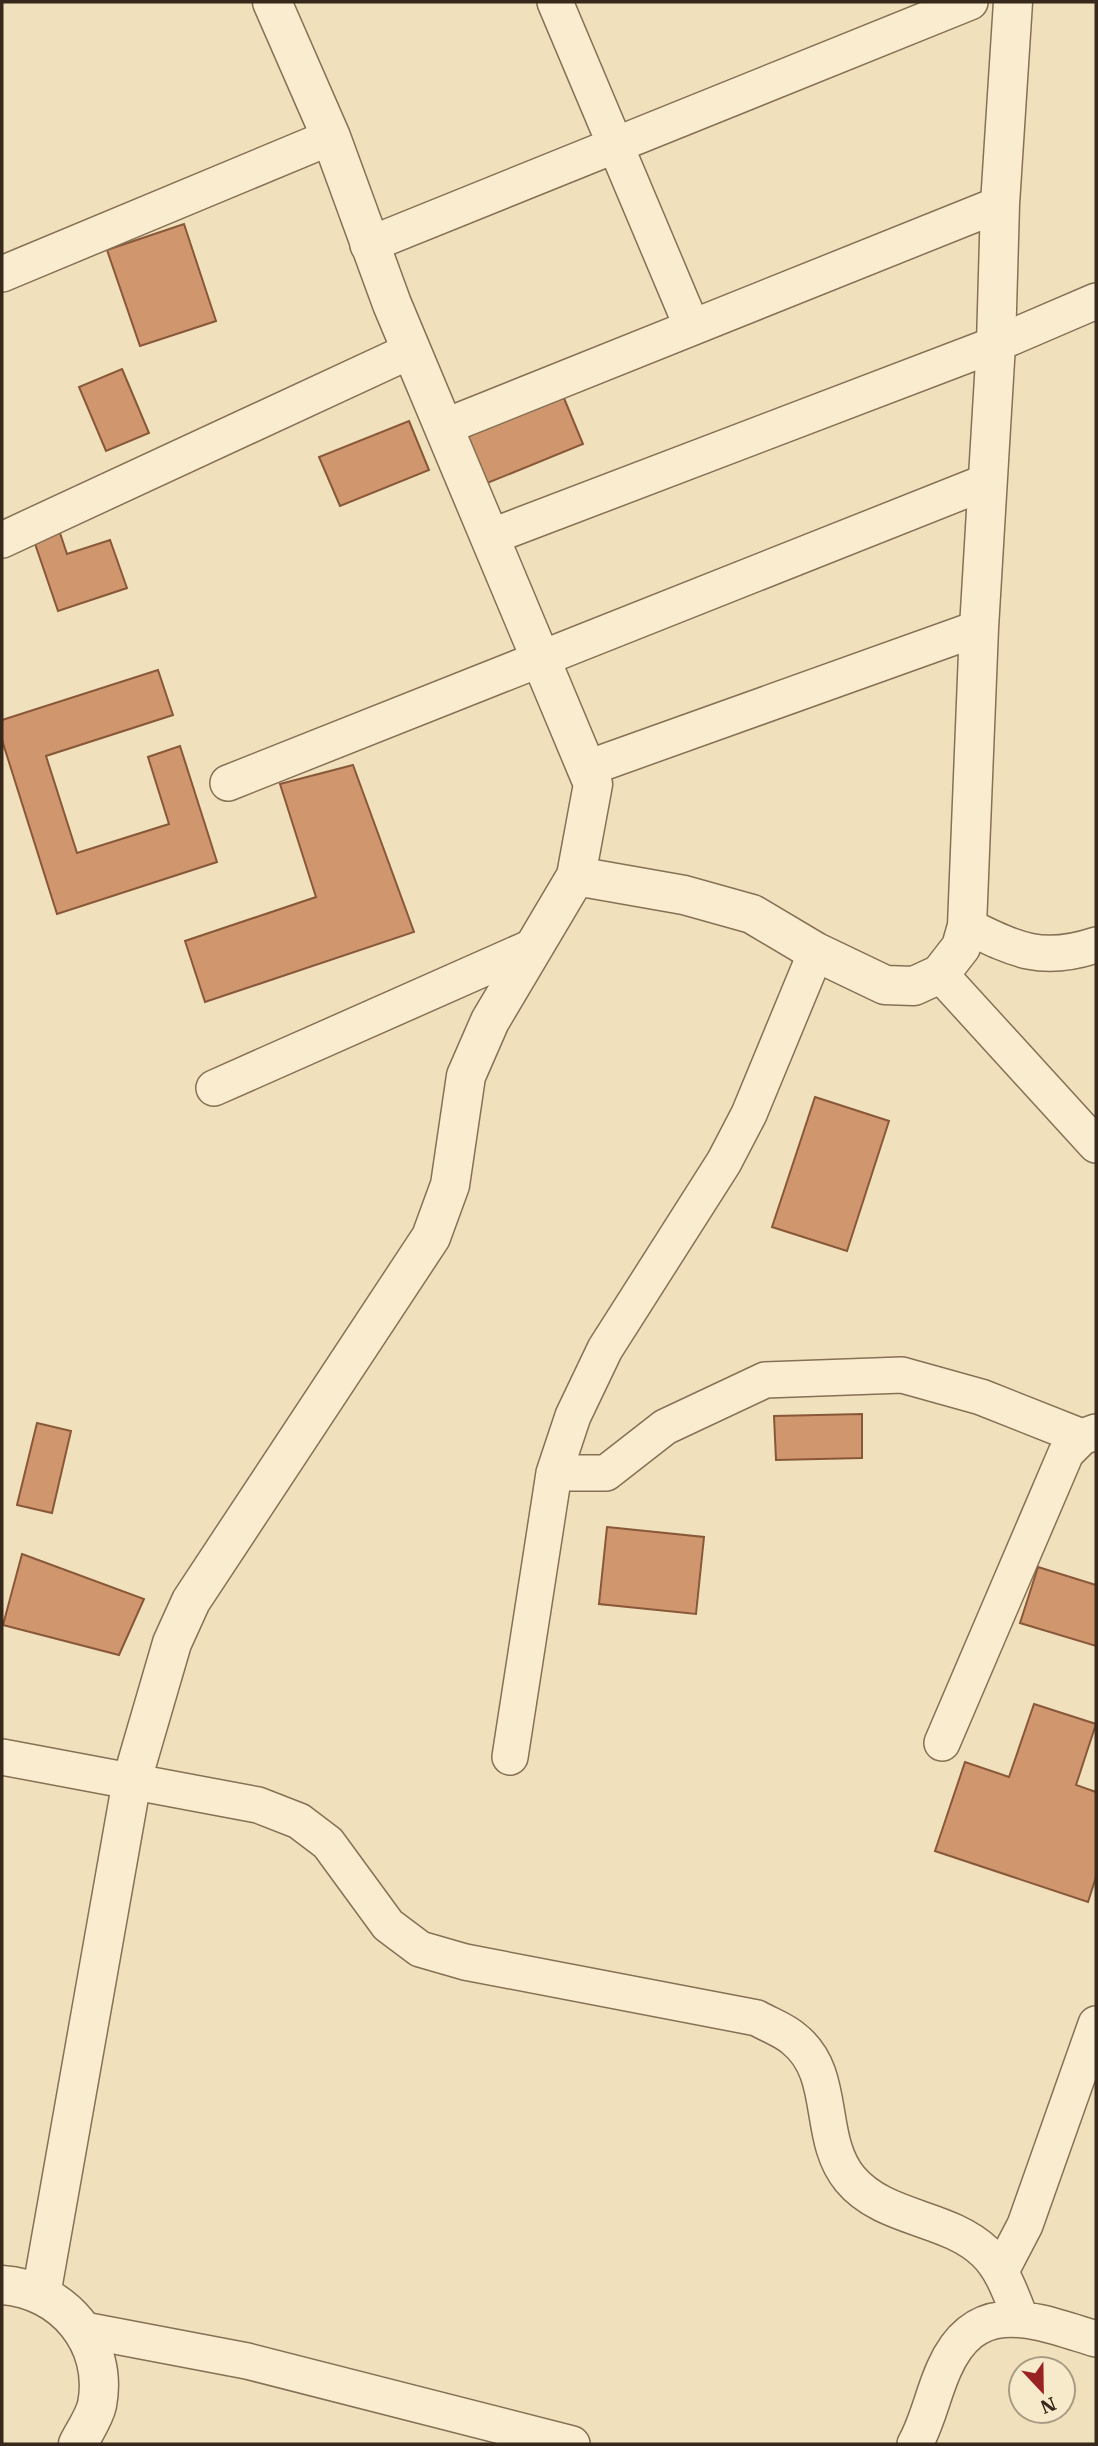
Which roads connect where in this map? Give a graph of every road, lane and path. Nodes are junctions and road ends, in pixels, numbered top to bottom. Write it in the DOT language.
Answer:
graph roads {
  1 [pos="272,2"];
  2 [pos="555,2"];
  3 [pos="970,2"];
  4 [pos="1013,2"];
  5 [pos="331,137"];
  6 [pos="616,145"];
  7 [pos="1000,204"];
  8 [pos="368,245"];
  9 [pos="2,274"];
  10 [pos="1096,301"];
  11 [pos="692,327"];
  12 [pos="996,344"];
  13 [pos="412,350"];
  14 [pos="444,427"];
  15 [pos="986,482"];
  16 [pos="490,537"];
  17 [pos="2,540"];
  18 [pos="979,628"];
  19 [pos="540,657"];
  20 [pos="588,768"];
  21 [pos="228,783"];
  22 [pos="576,876"];
  23 [pos="967,926"];
  24 [pos="1096,945"];
  25 [pos="532,947"];
  26 [pos="816,952"];
  27 [pos="940,974"];
  28 [pos="214,1088"];
  29 [pos="1094,1141"];
  30 [pos="1089,1434"];
  31 [pos="554,1473"];
  32 [pos="942,1743"];
  33 [pos="2,1757"];
  34 [pos="510,1757"];
  35 [pos="132,1780"];
  36 [pos="1096,2024"];
  37 [pos="1001,2271"];
  38 [pos="2,2285"];
  39 [pos="41,2295"];
  40 [pos="1020,2317"];
  41 [pos="84,2330"];
  42 [pos="1096,2339"];
  43 [pos="78,2444"];
  44 [pos="572,2444"];
  45 [pos="915,2444"];
  1 -- 5 [label="street"];
  2 -- 6 [label="street"];
  3 -- 6 [label="street"];
  4 -- 7 [label="street"];
  5 -- 8 [label="street"];
  5 -- 9 [label="street"];
  6 -- 8 [label="street"];
  6 -- 11 [label="street"];
  7 -- 11 [label="street"];
  7 -- 12 [label="street"];
  8 -- 13 [label="street"];
  10 -- 12 [label="street"];
  11 -- 14 [label="street"];
  12 -- 15 [label="street"];
  12 -- 16 [label="street"];
  13 -- 14 [label="street"];
  13 -- 17 [label="street"];
  14 -- 16 [label="street"];
  15 -- 18 [label="street"];
  15 -- 19 [label="street"];
  16 -- 19 [label="street"];
  18 -- 20 [label="street"];
  18 -- 23 [label="street"];
  19 -- 20 [label="street"];
  19 -- 21 [label="street"];
  20 -- 22 [label="street"];
  22 -- 25 [label="street"];
  22 -- 26 [label="street"];
  23 -- 24 [label="street"];
  23 -- 27 [label="street"];
  25 -- 28 [label="street"];
  25 -- 35 [label="street"];
  26 -- 27 [label="street"];
  26 -- 31 [label="street"];
  27 -- 29 [label="street"];
  30 -- 31 [label="street"];
  30 -- 32 [label="street"];
  31 -- 34 [label="street"];
  33 -- 35 [label="street"];
  35 -- 37 [label="street"];
  35 -- 39 [label="street"];
  36 -- 37 [label="street"];
  37 -- 40 [label="street"];
  38 -- 39 [label="street"];
  39 -- 41 [label="street"];
  40 -- 42 [label="street"];
  40 -- 45 [label="street"];
  41 -- 43 [label="street"];
  41 -- 44 [label="street"];
}
